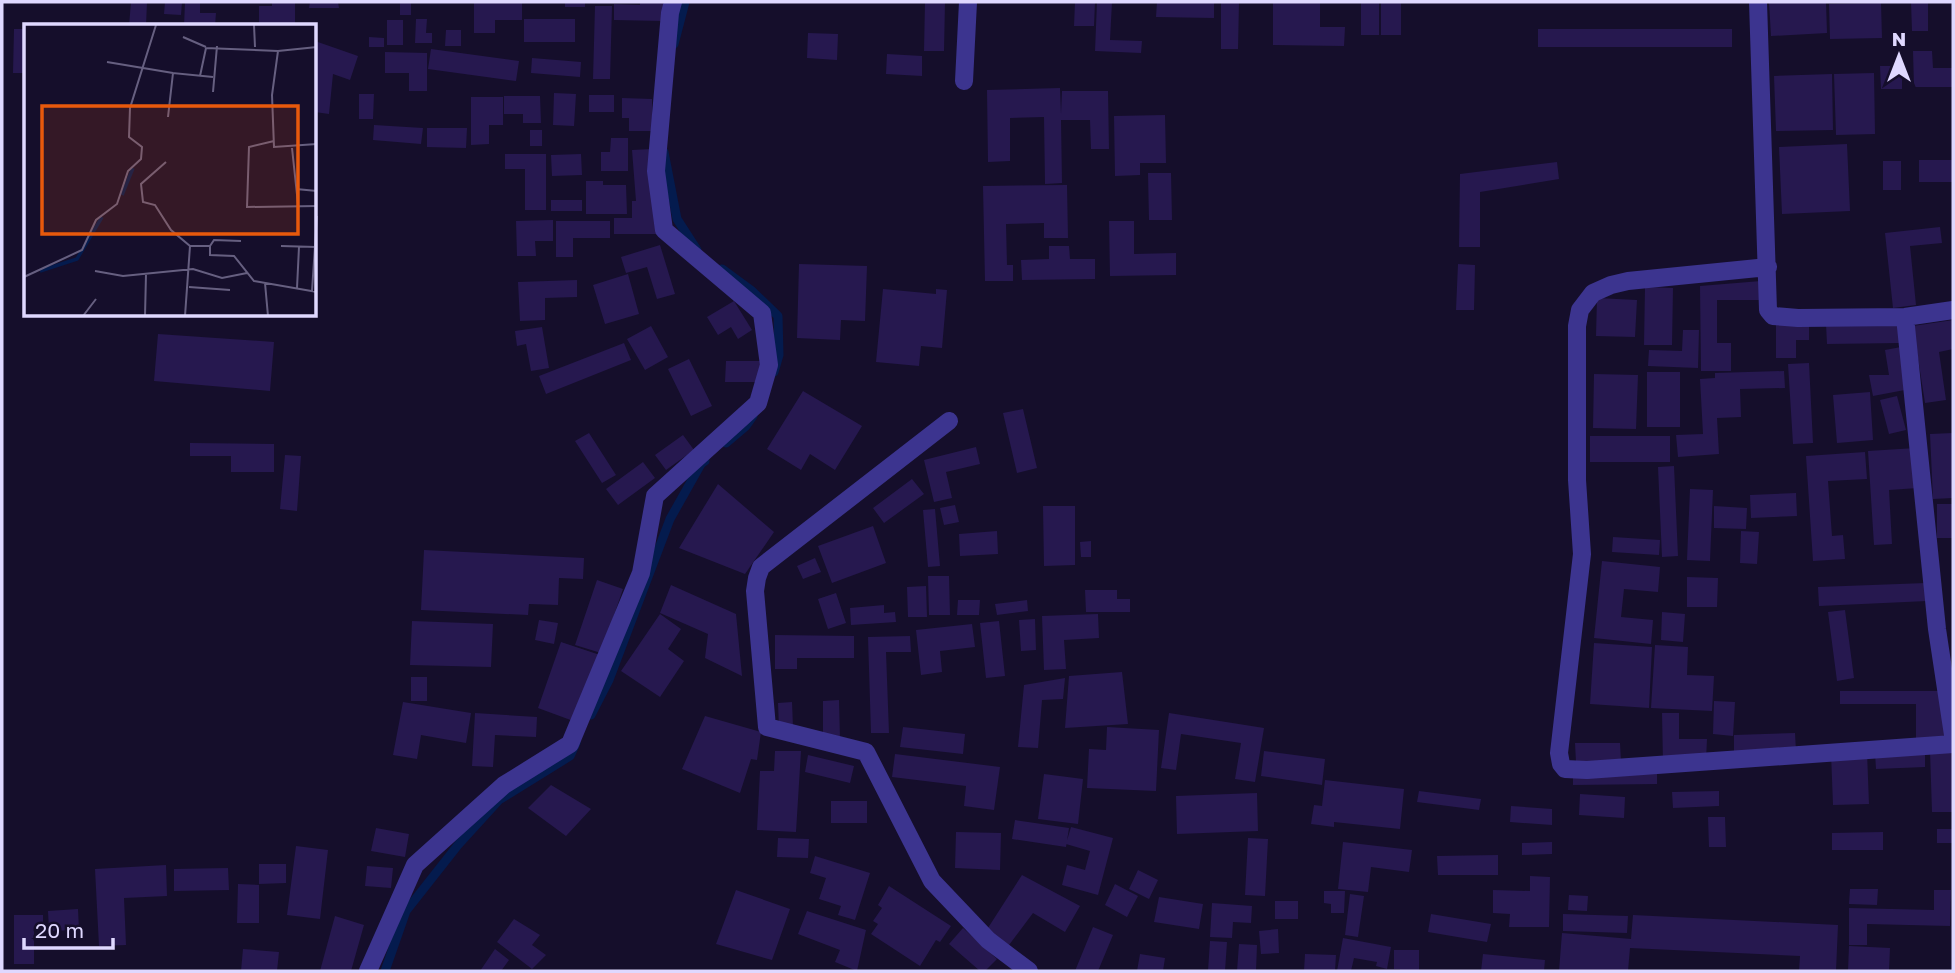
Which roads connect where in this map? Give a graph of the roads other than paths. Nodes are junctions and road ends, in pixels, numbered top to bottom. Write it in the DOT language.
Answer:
graph roads {
  1 [pos="673,2"];
  2 [pos="968,2"];
  3 [pos="1758,2"];
  4 [pos="964,81"];
  5 [pos="1768,268"];
  6 [pos="1953,310"];
  7 [pos="1905,317"];
  8 [pos="949,421"];
  9 [pos="1945,629"];
  10 [pos="1953,735"];
  11 [pos="1953,744"];
  12 [pos="368,971"];
  13 [pos="1029,971"];
  1 -- 12 [label="street"];
  2 -- 4 [label="street"];
  3 -- 5 [label="street"];
  5 -- 7 [label="street"];
  5 -- 11 [label="street"];
  6 -- 7 [label="street"];
  7 -- 9 [label="street"];
  8 -- 13 [label="street"];
  9 -- 10 [label="street"];
}
